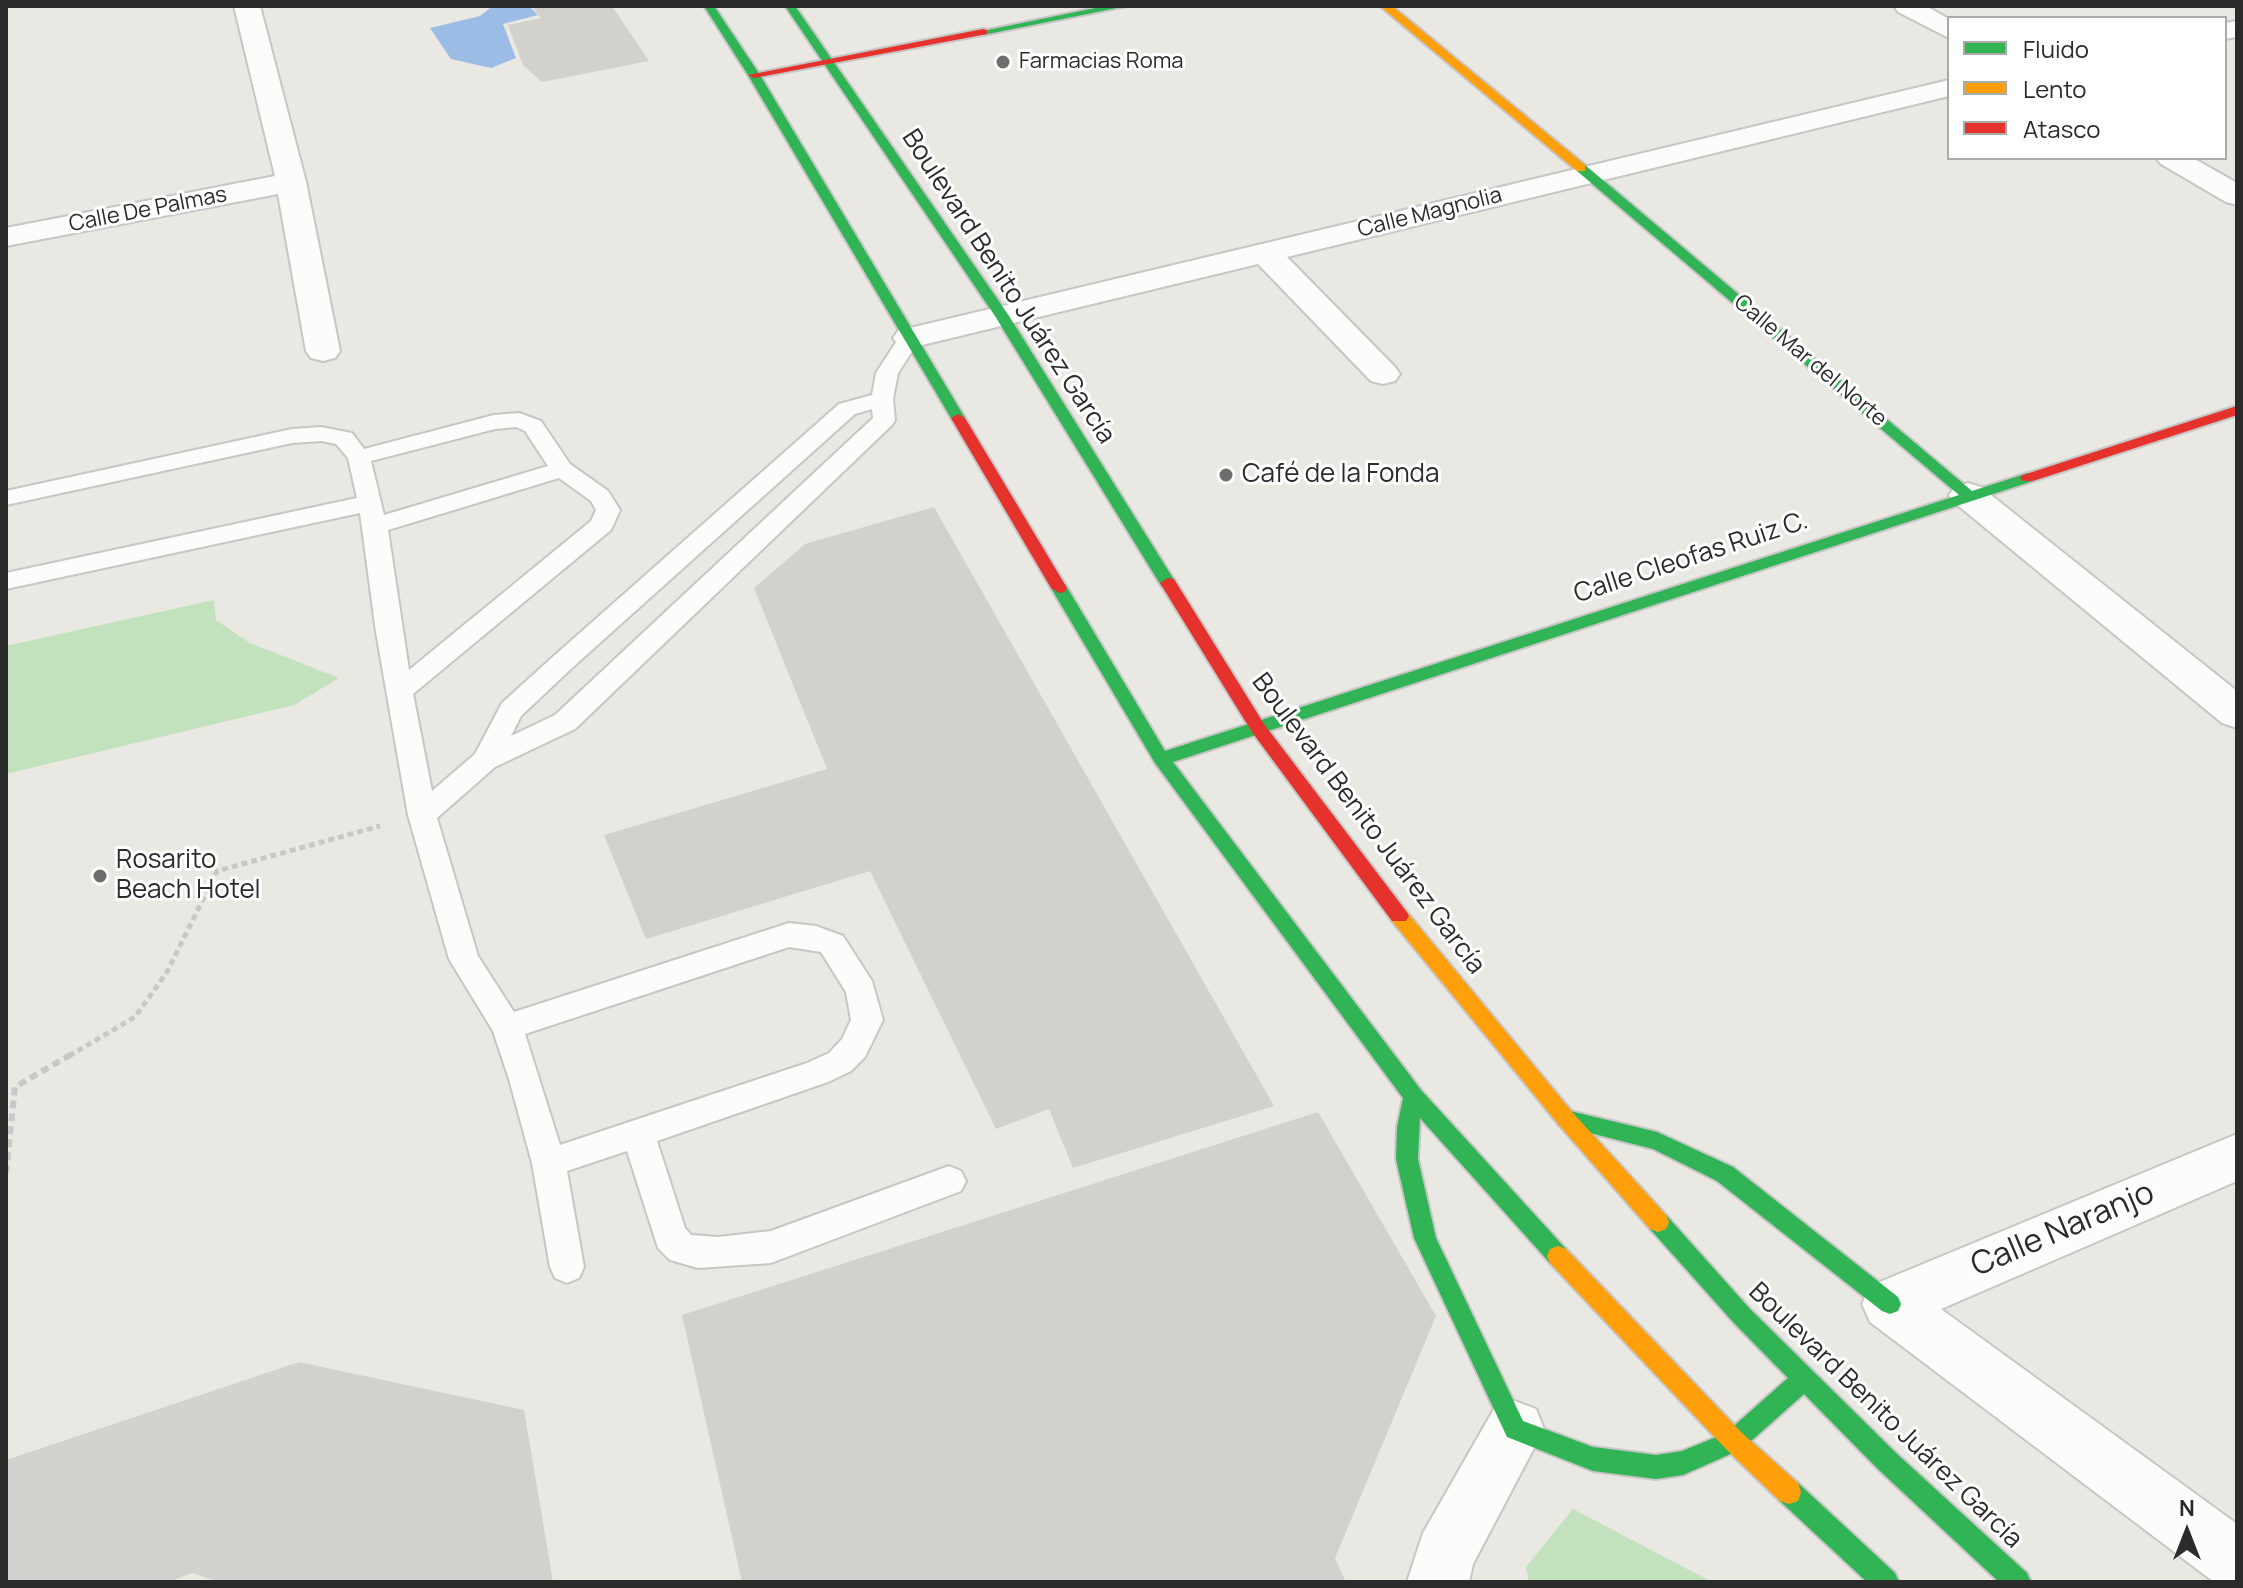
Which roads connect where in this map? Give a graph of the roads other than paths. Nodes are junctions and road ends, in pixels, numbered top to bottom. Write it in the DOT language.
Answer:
graph roads {
  1 [pos="247,6"];
  2 [pos="709,6"];
  3 [pos="790,6"];
  4 [pos="1122,6"];
  5 [pos="1385,6"];
  6 [pos="1907,6"];
  7 [pos="1947,29"];
  8 [pos="826,61"];
  9 [pos="754,75"];
  10 [pos="1947,88"];
  11 [pos="2174,160"];
  12 [pos="1590,175"];
  13 [pos="291,182"];
  14 [pos="2237,196"];
  15 [pos="6,237"];
  16 [pos="1265,253"];
  17 [pos="1002,316"];
  18 [pos="910,338"];
  19 [pos="323,351"];
  20 [pos="1383,374"];
  21 [pos="882,399"];
  22 [pos="2237,410"];
  23 [pos="359,457"];
  24 [pos="562,469"];
  25 [pos="1968,495"];
  26 [pos="6,498"];
  27 [pos="372,514"];
  28 [pos="6,581"];
  29 [pos="401,690"];
  30 [pos="2237,713"];
  31 [pos="1258,728"];
  32 [pos="1161,759"];
  33 [pos="485,760"];
  34 [pos="422,815"];
  35 [pos="507,1027"];
  36 [pos="1414,1096"];
  37 [pos="1566,1119"];
  38 [pos="638,1132"];
  39 [pos="2237,1157"];
  40 [pos="549,1163"];
  41 [pos="949,1181"];
  42 [pos="567,1267"];
  43 [pos="1890,1304"];
  44 [pos="1803,1380"];
  45 [pos="1515,1429"];
  46 [pos="1734,1441"];
  47 [pos="2237,1561"];
  48 [pos="1438,1582"];
  49 [pos="1886,1582"];
  50 [pos="2018,1582"];
  1 -- 13 [label="street"];
  2 -- 9 [label="main road"];
  3 -- 8 [label="main road, Boulevard Benito Juárez García"];
  4 -- 8 [label="main road"];
  5 -- 12 [label="main road, Calle Mar del Norte"];
  6 -- 7 [label="street"];
  8 -- 9 [label="main road"];
  8 -- 17 [label="main road, Boulevard Benito Juárez García"];
  9 -- 18 [label="main road"];
  10 -- 12 [label="street, Calle Magnolia"];
  11 -- 14 [label="street"];
  12 -- 16 [label="street, Calle Magnolia"];
  12 -- 25 [label="main road, Calle Mar del Norte"];
  13 -- 15 [label="street, Calle De Palmas"];
  13 -- 19 [label="street"];
  16 -- 17 [label="street, Calle Magnolia"];
  16 -- 20 [label="street"];
  17 -- 18 [label="street, Calle Magnolia"];
  17 -- 31 [label="main road, Boulevard Benito Juárez García"];
  18 -- 21 [label="lane"];
  18 -- 32 [label="main road"];
  21 -- 33 [label="lane"];
  21 -- 33 [label="lane"];
  22 -- 25 [label="main road, Calle Cleofas Ruiz C."];
  23 -- 24 [label="lane"];
  23 -- 26 [label="lane"];
  23 -- 27 [label="lane"];
  24 -- 27 [label="lane"];
  24 -- 29 [label="lane"];
  25 -- 30 [label="street, Calle Mar del Norte"];
  25 -- 31 [label="main road, Calle Cleofas Ruiz C."];
  27 -- 28 [label="lane"];
  27 -- 29 [label="lane"];
  29 -- 34 [label="lane"];
  31 -- 32 [label="main road, Calle Cleofas Ruiz C."];
  31 -- 37 [label="main road, Boulevard Benito Juárez García"];
  32 -- 36 [label="main road"];
  33 -- 34 [label="lane"];
  34 -- 35 [label="lane"];
  35 -- 38 [label="lane"];
  35 -- 40 [label="lane"];
  36 -- 45 [label="main road"];
  36 -- 46 [label="main road"];
  37 -- 43 [label="main road"];
  37 -- 44 [label="main road, Boulevard Benito Juárez García"];
  38 -- 40 [label="lane"];
  38 -- 41 [label="lane"];
  39 -- 43 [label="street, Calle Naranjo"];
  40 -- 42 [label="lane"];
  43 -- 47 [label="street"];
  44 -- 46 [label="main road"];
  44 -- 50 [label="main road, Boulevard Benito Juárez García"];
  45 -- 46 [label="main road"];
  45 -- 48 [label="street"];
  46 -- 49 [label="main road"];
}
